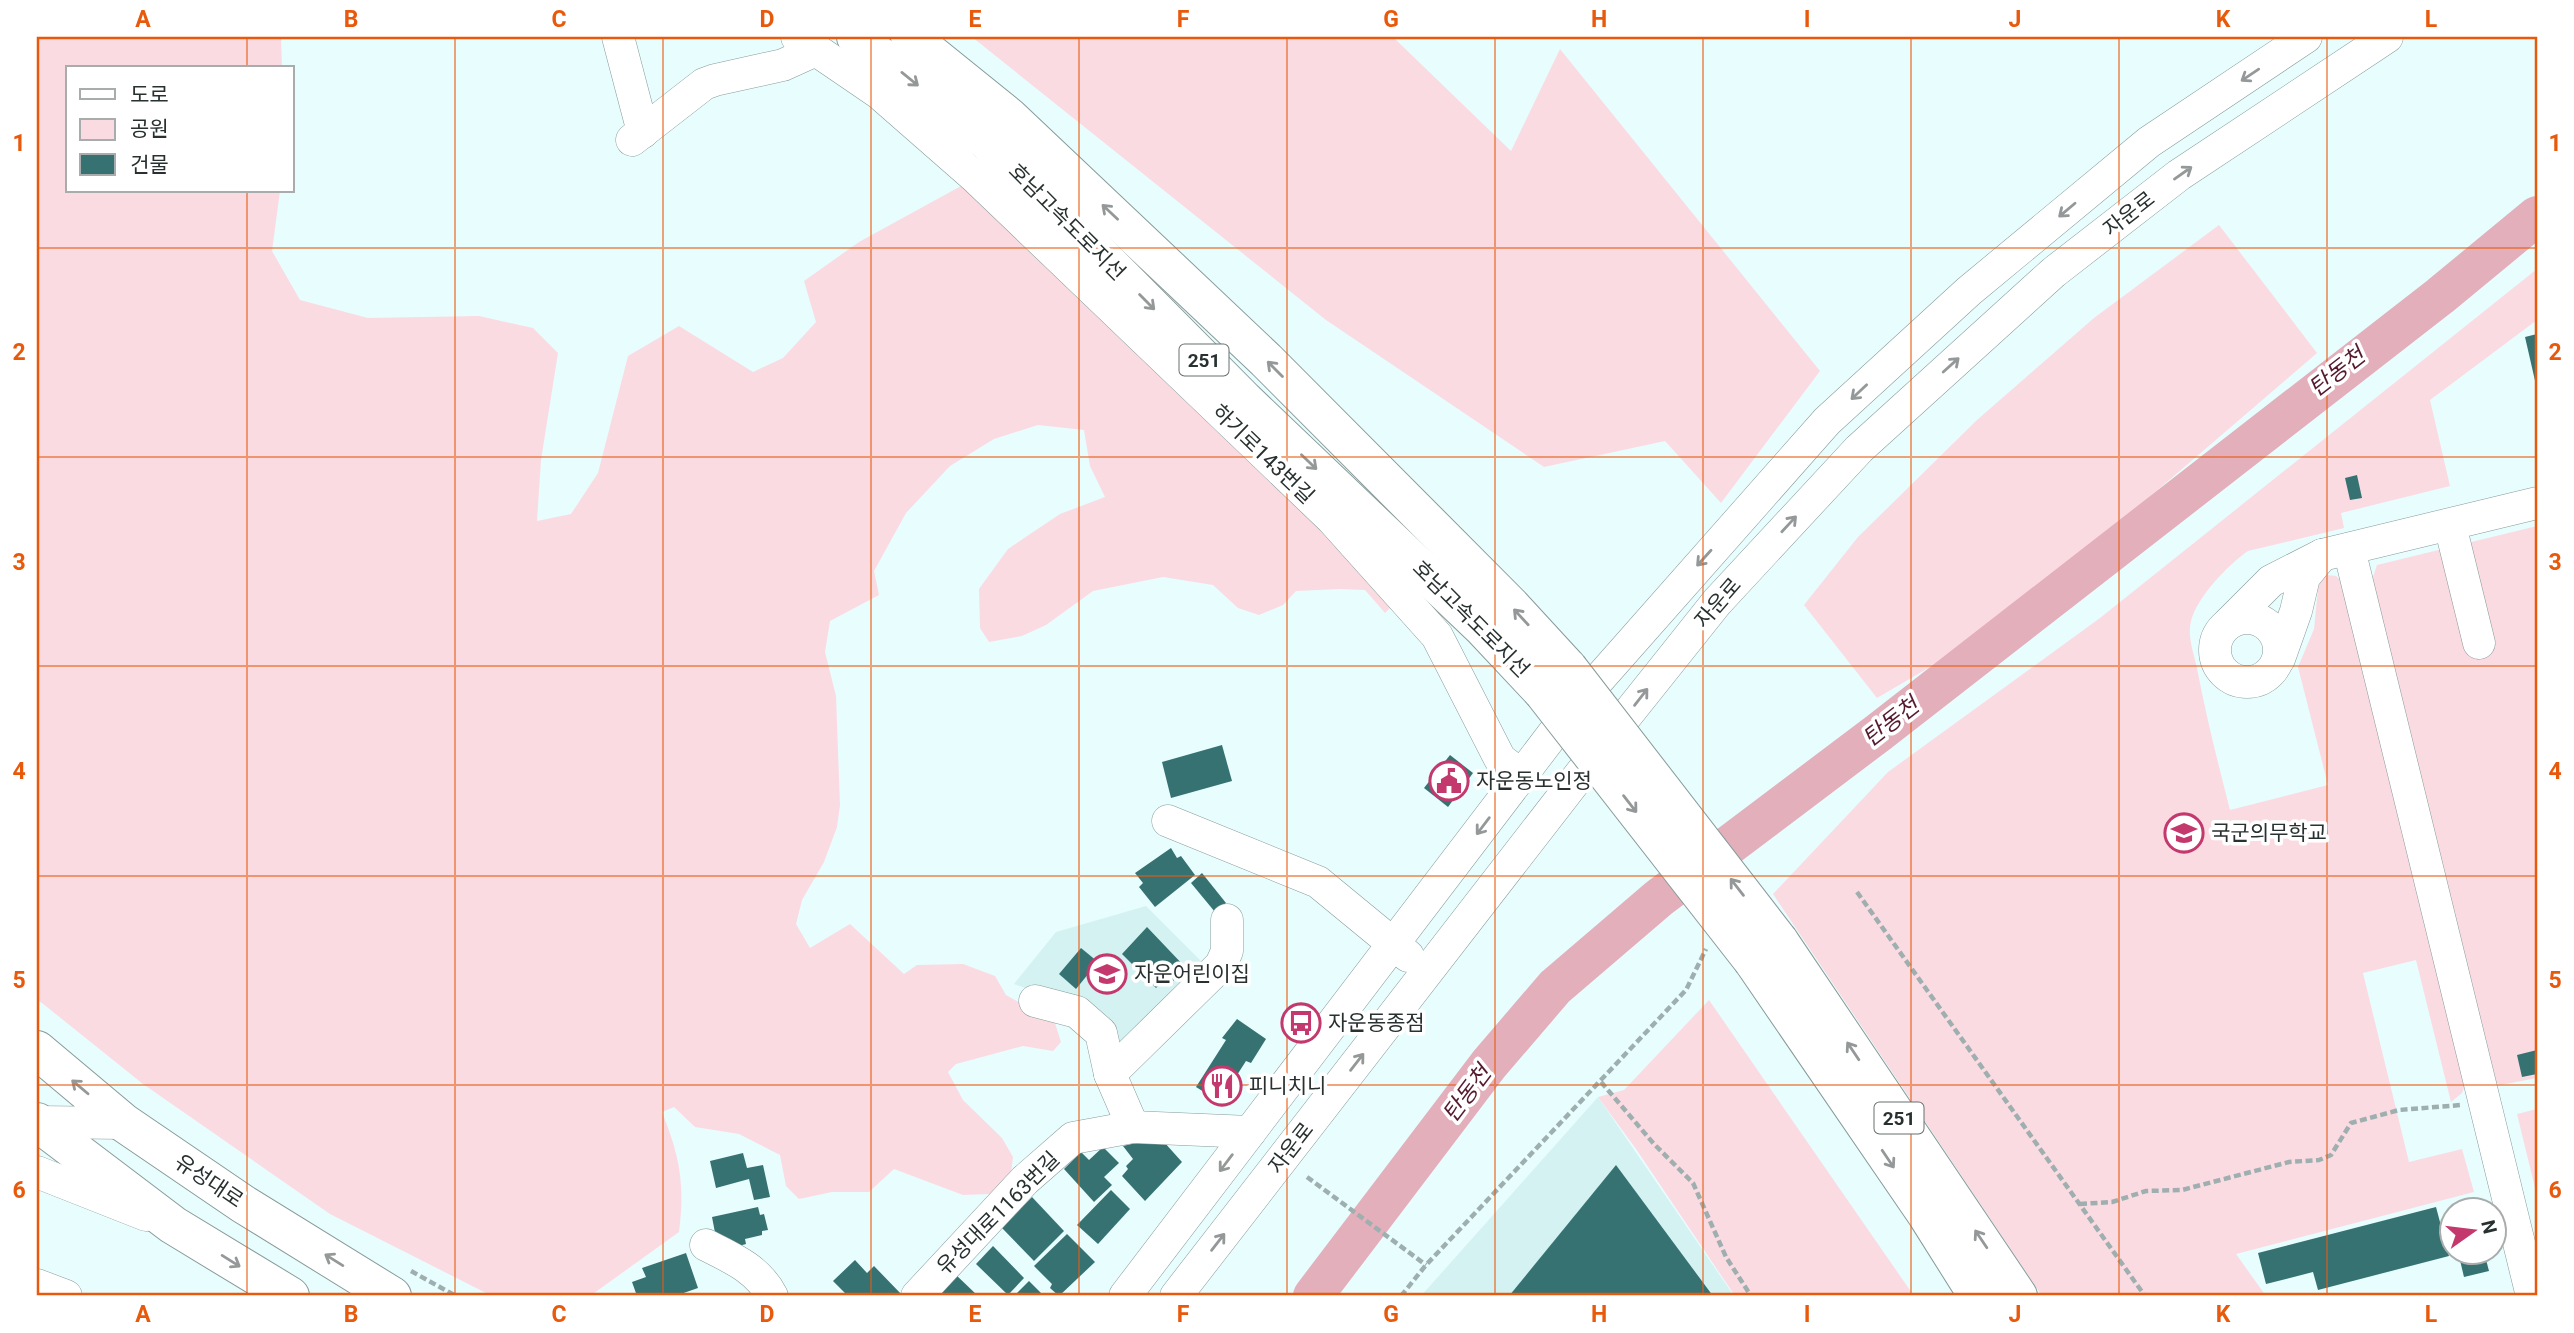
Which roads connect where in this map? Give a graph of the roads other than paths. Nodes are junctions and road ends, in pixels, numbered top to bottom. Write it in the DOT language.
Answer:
graph roads {
  1 [pos="618,37"];
  2 [pos="856,37"];
  3 [pos="910,37"];
  4 [pos="2306,37"];
  5 [pos="2387,37"];
  6 [pos="807,43"];
  7 [pos="2537,503"];
  8 [pos="2450,525"];
  9 [pos="2336,552"];
  10 [pos="2228,624"];
  11 [pos="2479,642"];
  12 [pos="2278,660"];
  13 [pos="1555,680"];
  14 [pos="1521,775"];
  15 [pos="1168,821"];
  16 [pos="1227,920"];
  17 [pos="1394,943"];
  18 [pos="1766,951"];
  19 [pos="1427,972"];
  20 [pos="1035,1001"];
  21 [pos="37,1050"];
  22 [pos="1110,1074"];
  23 [pos="124,1123"];
  24 [pos="1133,1127"];
  25 [pos="43,1131"];
  26 [pos="1250,1132"];
  27 [pos="37,1172"];
  28 [pos="173,1225"];
  29 [pos="706,1245"];
  30 [pos="37,1285"];
  31 [pos="66,1296"];
  32 [pos="290,1296"];
  33 [pos="392,1296"];
  34 [pos="772,1296"];
  35 [pos="917,1296"];
  36 [pos="1125,1296"];
  37 [pos="1176,1296"];
  38 [pos="1978,1296"];
  39 [pos="2018,1296"];
  40 [pos="2532,1296"];
  1 -- 6 [label="street"];
  2 -- 13 [label="main road, 호남고속도로지선 / 251, one-way"];
  13 -- 3 [label="main road, 호남고속도로지선 / 251, one-way"];
  4 -- 14 [label="street, 자운로, one-way"];
  19 -- 5 [label="street, 자운로, one-way"];
  6 -- 14 [label="street, 하기로143번길"];
  7 -- 8 [label="street"];
  8 -- 9 [label="street"];
  8 -- 11 [label="street"];
  9 -- 10 [label="street"];
  9 -- 12 [label="street"];
  9 -- 40 [label="street"];
  10 -- 12 [label="street"];
  10 -- 12 [label="street"];
  13 -- 18 [label="main road, 호남고속도로지선 / 251, bridge"];
  14 -- 17 [label="street, 자운로, one-way"];
  15 -- 17 [label="street"];
  16 -- 22 [label="street"];
  17 -- 19 [label="street"];
  17 -- 26 [label="street, 자운로"];
  18 -- 38 [label="main road, 호남고속도로지선 / 251, one-way"];
  39 -- 18 [label="main road, 호남고속도로지선 / 251, one-way"];
  37 -- 19 [label="street, 자운로, one-way"];
  20 -- 22 [label="street"];
  23 -- 21 [label="main road, 유성대로, one-way"];
  22 -- 24 [label="street"];
  23 -- 25 [label="street"];
  33 -- 23 [label="main road, 유성대로, one-way"];
  24 -- 26 [label="street, 유성대로1163번길"];
  24 -- 35 [label="street, 유성대로1163번길"];
  25 -- 28 [label="main road"];
  26 -- 36 [label="street, 자운로, one-way"];
  27 -- 28 [label="street"];
  28 -- 32 [label="main road, one-way"];
  29 -- 34 [label="street"];
  30 -- 31 [label="street"];
}
